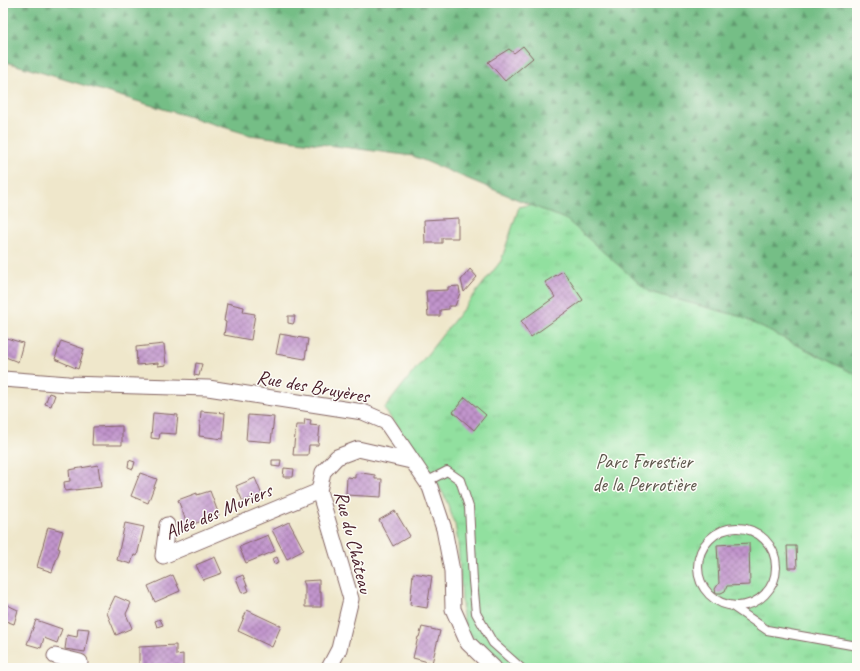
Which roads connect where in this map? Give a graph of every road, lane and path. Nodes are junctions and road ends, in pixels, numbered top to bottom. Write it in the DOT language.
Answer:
graph roads {
  1 [pos="3,378"];
  2 [pos="411,461"];
  3 [pos="426,482"];
  4 [pos="319,491"];
  5 [pos="167,525"];
  6 [pos="732,606"];
  7 [pos="857,646"];
  8 [pos="55,656"];
  9 [pos="79,668"];
  10 [pos="329,668"];
  11 [pos="494,668"];
  12 [pos="521,668"];
  1 -- 2 [label="street, Rue des Bruyères"];
  2 -- 3 [label="street, Rue des Bruyères"];
  2 -- 4 [label="street, Rue du Château"];
  3 -- 11 [label="street, Rue des Bruyères"];
  3 -- 12 [label="lane"];
  4 -- 5 [label="street, Allée des Muriers"];
  4 -- 10 [label="street, Rue du Château"];
  6 -- 6 [label="lane"];
  6 -- 7 [label="lane"];
  8 -- 9 [label="street"];
}
